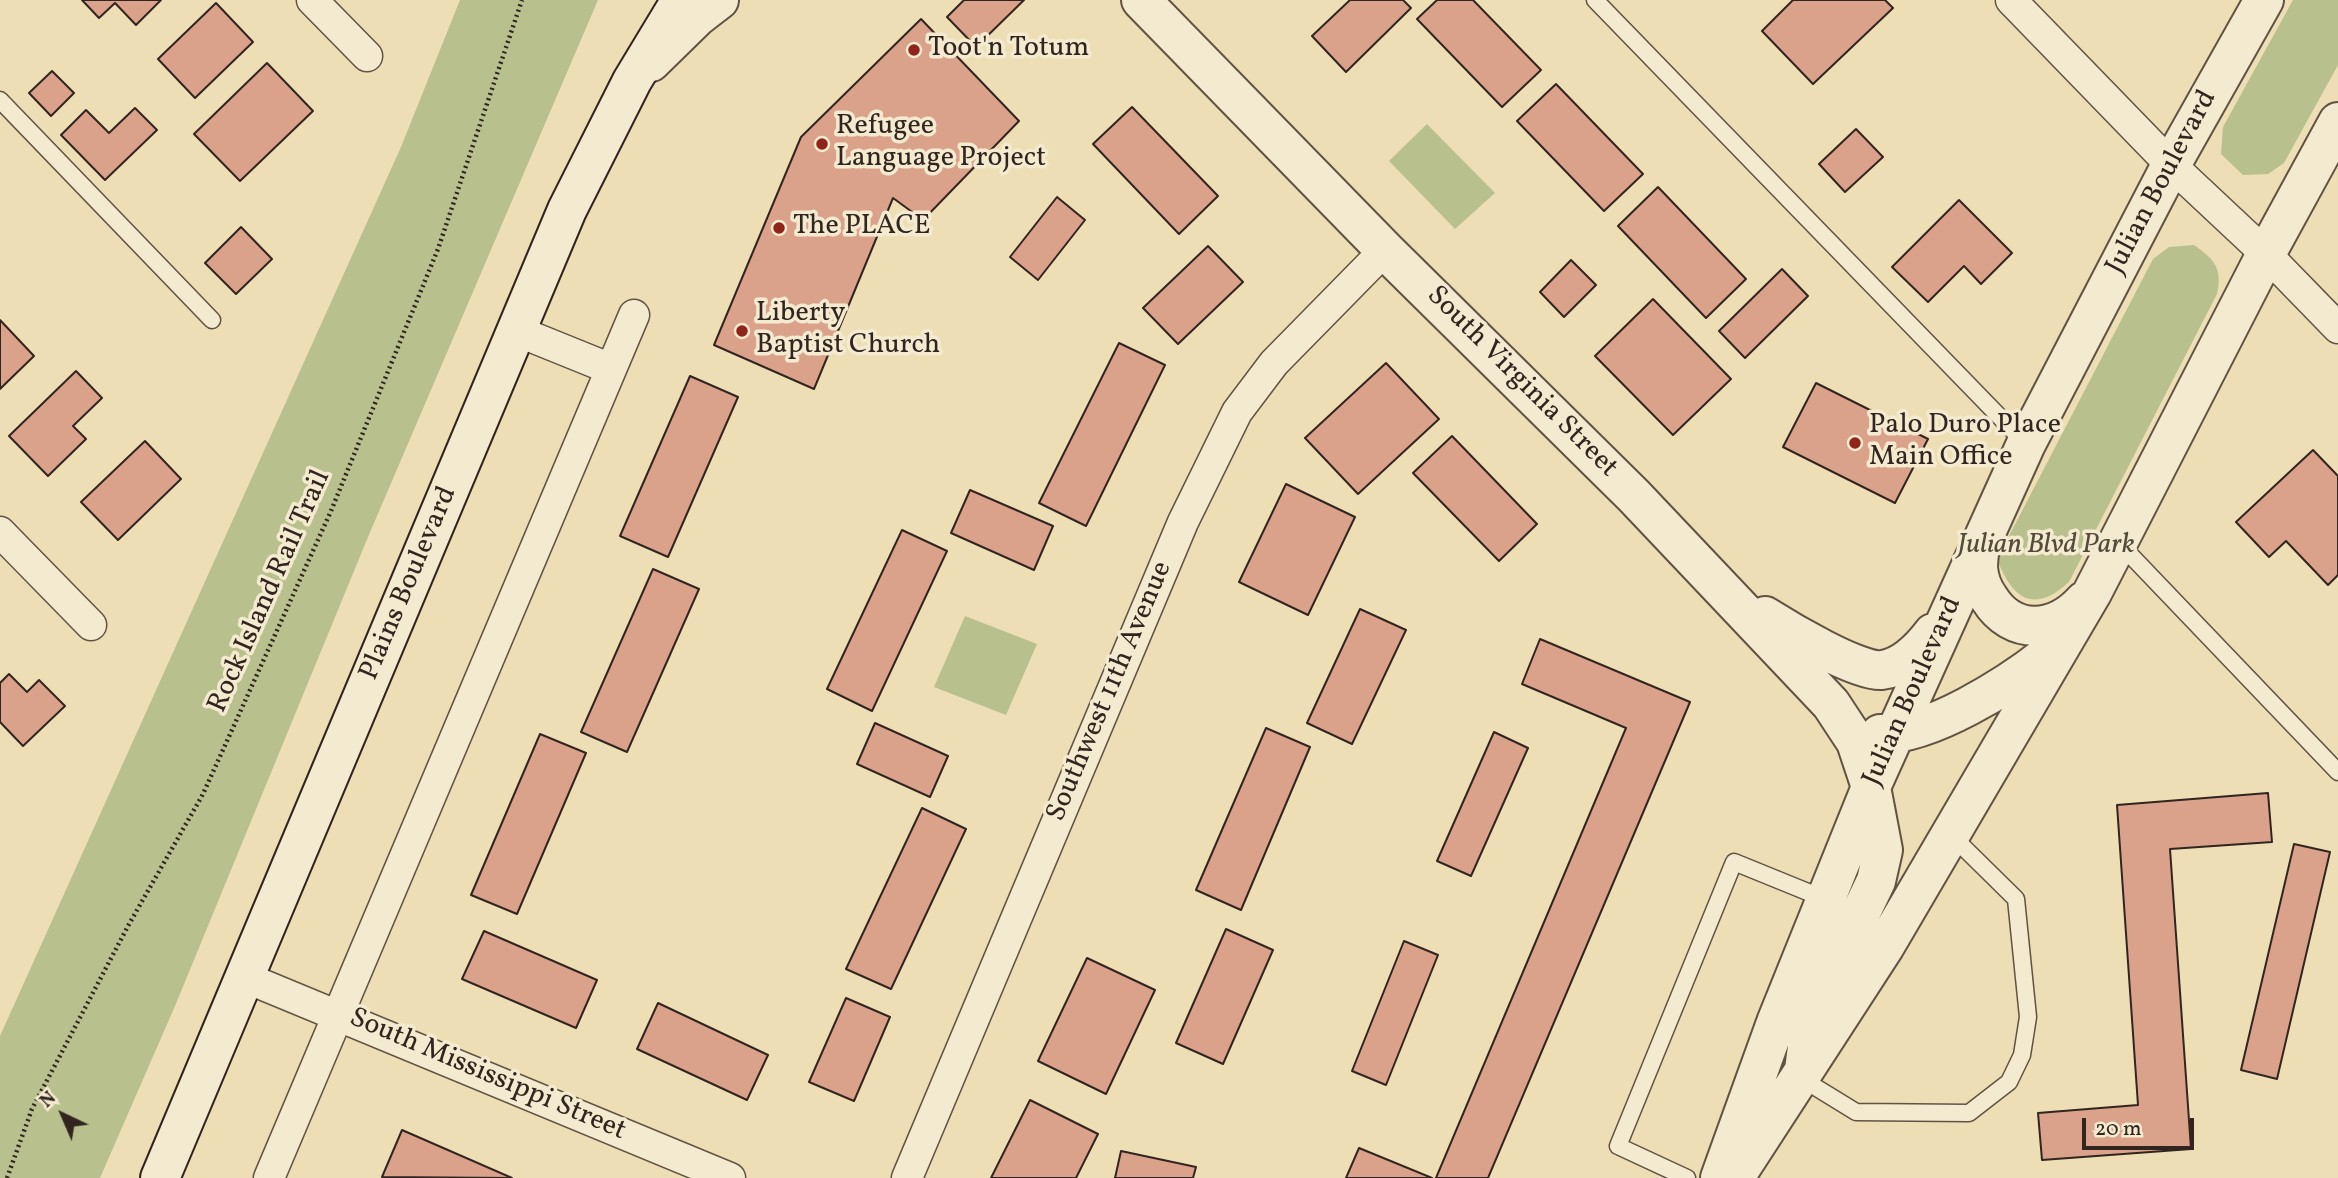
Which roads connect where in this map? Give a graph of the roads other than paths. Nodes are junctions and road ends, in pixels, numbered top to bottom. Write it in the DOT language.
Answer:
graph roads {
  1 [pos="312,0"];
  2 [pos="681,0"];
  3 [pos="719,0"];
  4 [pos="1141,0"];
  5 [pos="1595,0"];
  6 [pos="2011,0"];
  7 [pos="2264,0"];
  8 [pos="367,56"];
  9 [pos="632,80"];
  10 [pos="0,100"];
  11 [pos="2338,122"];
  12 [pos="2171,164"];
  13 [pos="1385,250"];
  14 [pos="2266,254"];
  15 [pos="634,315"];
  16 [pos="212,320"];
  17 [pos="2338,328"];
  18 [pos="517,331"];
  19 [pos="611,369"];
  20 [pos="2026,444"];
  21 [pos="0,532"];
  22 [pos="2118,542"];
  23 [pos="1980,546"];
  24 [pos="1707,573"];
  25 [pos="2092,593"];
  26 [pos="1950,612"];
  27 [pos="91,625"];
  28 [pos="2069,631"];
  29 [pos="1831,704"];
  30 [pos="1894,734"];
  31 [pos="2338,772"];
  32 [pos="1871,787"];
  33 [pos="1950,834"];
  34 [pos="1825,900"];
  35 [pos="244,977"];
  36 [pos="338,1014"];
  37 [pos="1802,1073"];
  38 [pos="160,1178"];
  39 [pos="269,1178"];
  40 [pos="730,1178"];
  41 [pos="907,1178"];
  42 [pos="1687,1178"];
  43 [pos="1720,1178"];
  44 [pos="1735,1178"];
  1 -- 8 [label="street"];
  2 -- 9 [label="street, Plains Boulevard"];
  3 -- 9 [label="street"];
  4 -- 13 [label="street, South Virginia Street"];
  5 -- 20 [label="lane"];
  6 -- 12 [label="street"];
  7 -- 12 [label="street, Julian Boulevard"];
  9 -- 18 [label="street, Plains Boulevard"];
  10 -- 16 [label="lane"];
  11 -- 14 [label="street"];
  12 -- 14 [label="street"];
  12 -- 20 [label="street, Julian Boulevard"];
  13 -- 24 [label="street, South Virginia Street"];
  13 -- 41 [label="street, Southwest 11th Avenue"];
  14 -- 17 [label="street"];
  14 -- 22 [label="street"];
  15 -- 19 [label="street"];
  18 -- 19 [label="street"];
  18 -- 35 [label="street, Plains Boulevard"];
  19 -- 36 [label="street"];
  20 -- 23 [label="street, Julian Boulevard"];
  21 -- 27 [label="street"];
  22 -- 25 [label="street"];
  22 -- 31 [label="lane"];
  23 -- 25 [label="street"];
  23 -- 26 [label="street, Julian Boulevard"];
  24 -- 26 [label="street"];
  24 -- 29 [label="street, South Virginia Street"];
  25 -- 28 [label="street"];
  26 -- 30 [label="street, Julian Boulevard"];
  28 -- 30 [label="street"];
  28 -- 33 [label="street"];
  29 -- 30 [label="street"];
  29 -- 32 [label="street, South Virginia Street"];
  30 -- 32 [label="street, Julian Boulevard"];
  32 -- 34 [label="street, Julian Boulevard"];
  32 -- 37 [label="street, South Virginia Street"];
  33 -- 37 [label="street"];
  33 -- 37 [label="lane"];
  34 -- 42 [label="lane"];
  34 -- 43 [label="street, Julian Boulevard"];
  35 -- 36 [label="street, South Mississippi Street"];
  35 -- 38 [label="street, Plains Boulevard"];
  36 -- 39 [label="street"];
  36 -- 40 [label="street, South Mississippi Street"];
  37 -- 44 [label="street"];
}
